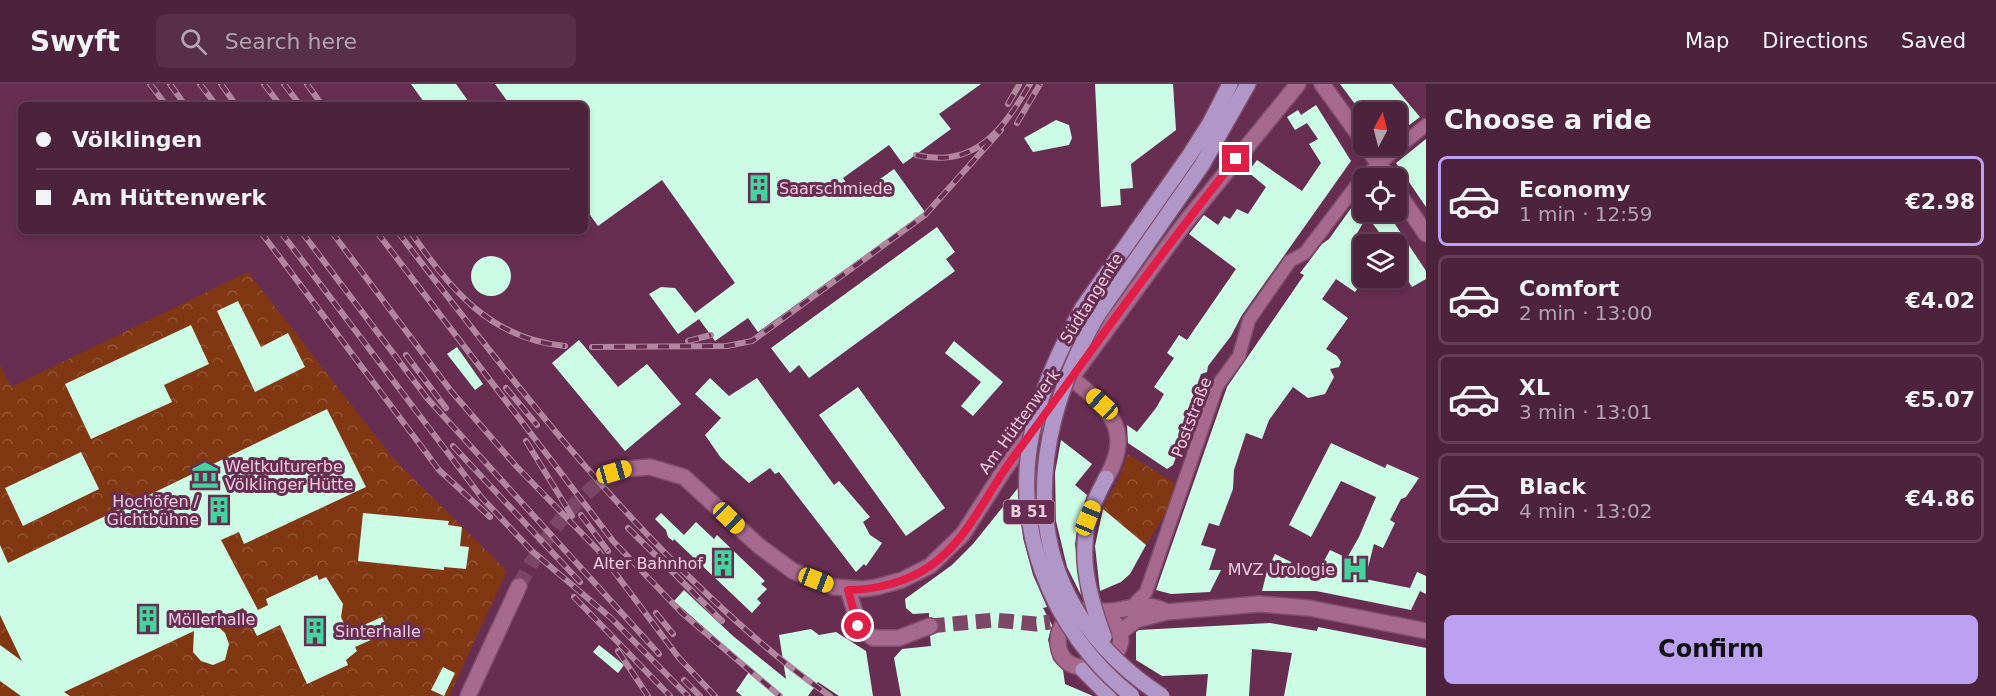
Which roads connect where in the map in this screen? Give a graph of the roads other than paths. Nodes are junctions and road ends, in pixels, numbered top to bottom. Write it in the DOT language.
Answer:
graph roads {
  1 [pos="1230,84"];
  2 [pos="1248,84"];
  3 [pos="1298,84"];
  4 [pos="1322,84"];
  5 [pos="1426,125"];
  6 [pos="1353,127"];
  7 [pos="1373,156"];
  8 [pos="1378,163"];
  9 [pos="1382,168"];
  10 [pos="1407,206"];
  11 [pos="1426,234"];
  12 [pos="1071,378"];
  13 [pos="607,476"];
  14 [pos="519,586"];
  15 [pos="848,590"];
  16 [pos="1133,605"];
  17 [pos="1102,612"];
  18 [pos="1167,612"];
  19 [pos="1067,618"];
  20 [pos="930,626"];
  21 [pos="1426,632"];
  22 [pos="1119,633"];
  23 [pos="1053,634"];
  24 [pos="1113,654"];
  25 [pos="1083,670"];
  26 [pos="1103,691"];
  27 [pos="468,696"];
  28 [pos="1132,696"];
  29 [pos="1164,696"];
  1 -- 28 [label="main road, Südtangente / B 51, bridge"];
  2 -- 24 [label="main road, Südtangente / B 51, bridge"];
  3 -- 12 [label="main road, Am Hüttenwerk"];
  4 -- 6 [label="main road"];
  5 -- 8 [label="street, Poststraße"];
  7 -- 8 [label="main road"];
  8 -- 9 [label="main road"];
  8 -- 16 [label="street, Poststraße"];
  10 -- 11 [label="main road"];
  12 -- 15 [label="main road, Am Hüttenwerk"];
  12 -- 24 [label="main road, bridge"];
  13 -- 15 [label="main road"];
  14 -- 27 [label="main road"];
  15 -- 20 [label="main road"];
  16 -- 17 [label="main road"];
  16 -- 18 [label="main road"];
  17 -- 19 [label="main road"];
  17 -- 22 [label="main road"];
  18 -- 21 [label="main road"];
  18 -- 22 [label="main road"];
  19 -- 23 [label="main road"];
  19 -- 23 [label="main road"];
  22 -- 24 [label="main road"];
  23 -- 25 [label="main road"];
  24 -- 25 [label="main road"];
  24 -- 29 [label="main road, Südtangente / B 51, bridge"];
  25 -- 26 [label="main road"];
}
